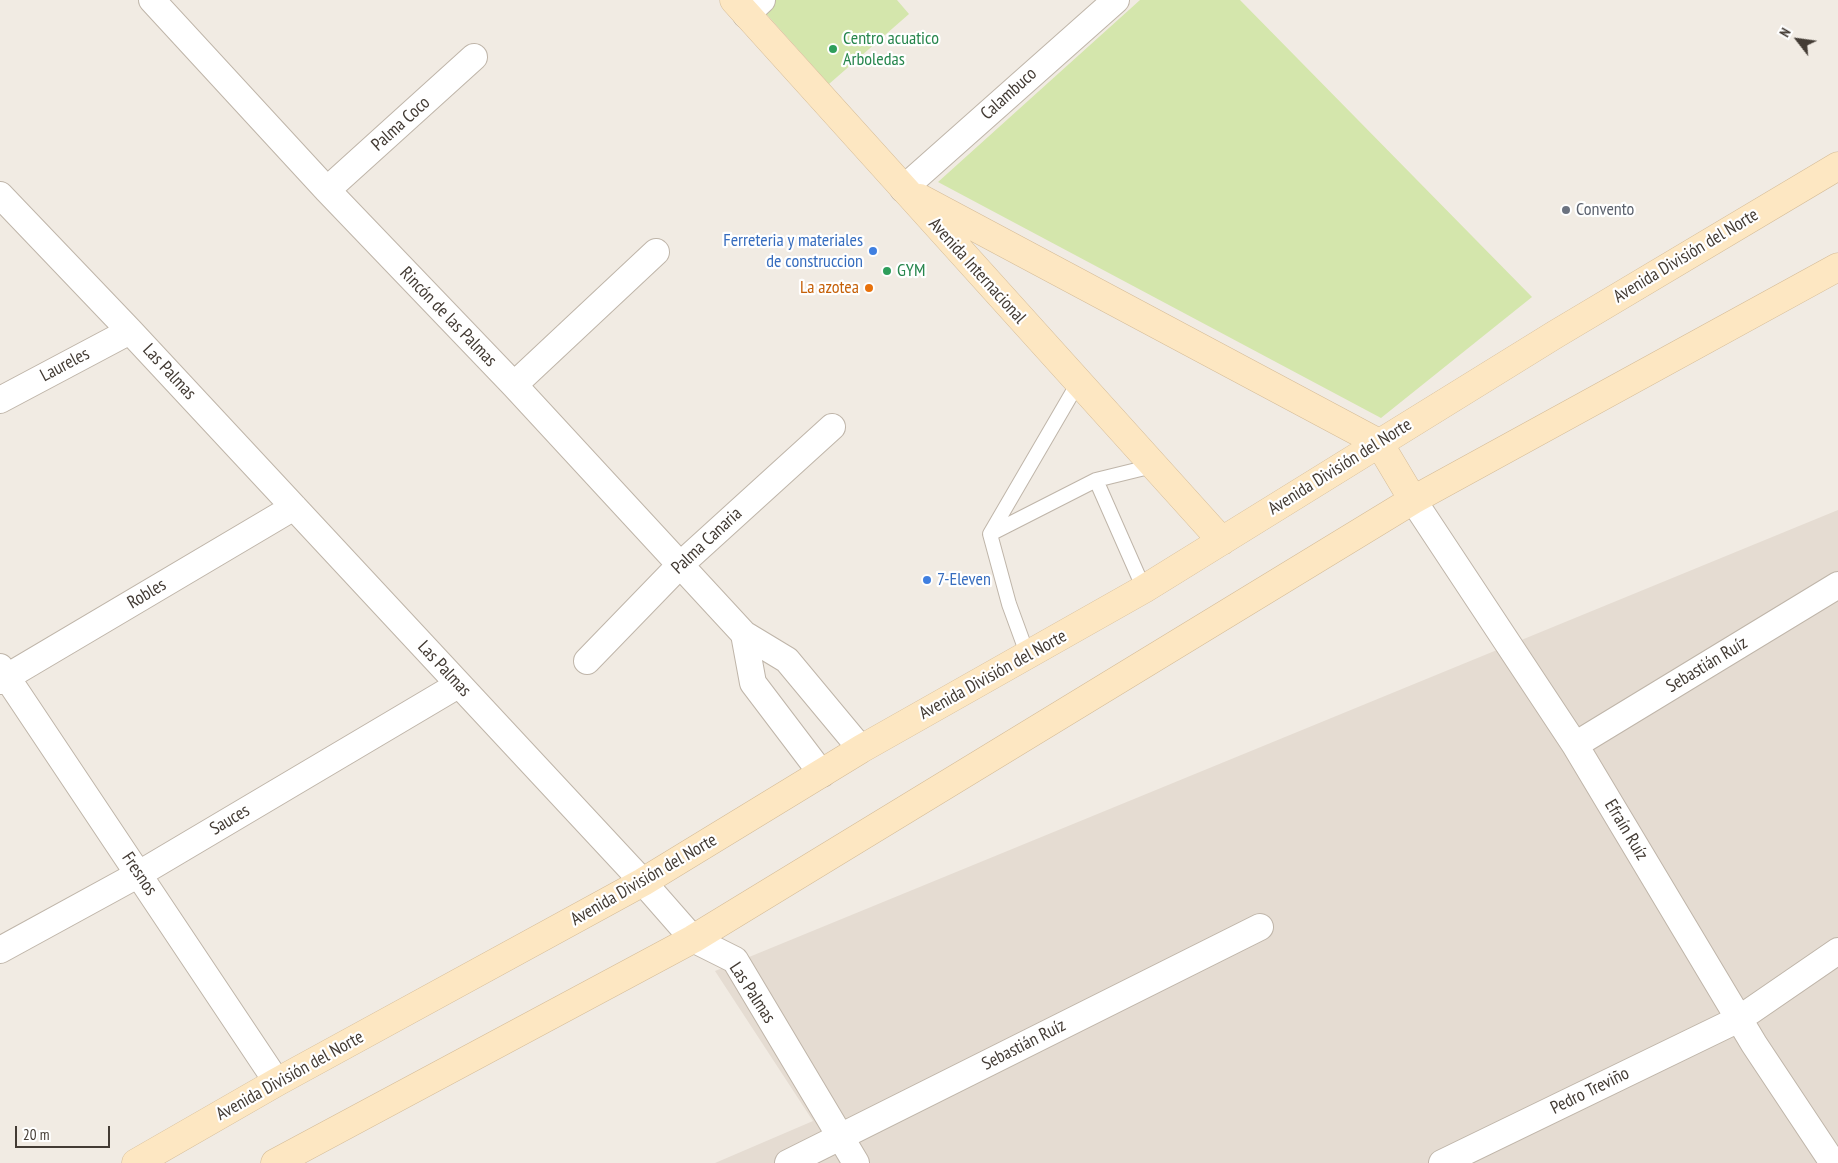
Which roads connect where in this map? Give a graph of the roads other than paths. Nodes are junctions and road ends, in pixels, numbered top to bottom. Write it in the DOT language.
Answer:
graph roads {
  1 [pos="152,0"];
  2 [pos="1116,0"];
  3 [pos="747,5"];
  4 [pos="474,57"];
  5 [pos="1838,166"];
  6 [pos="903,189"];
  7 [pos="327,190"];
  8 [pos="0,195"];
  9 [pos="656,252"];
  10 [pos="1838,266"];
  11 [pos="130,331"];
  12 [pos="1078,384"];
  13 [pos="514,385"];
  14 [pos="0,400"];
  15 [pos="832,427"];
  16 [pos="1379,443"];
  17 [pos="1153,466"];
  18 [pos="1096,480"];
  19 [pos="1413,500"];
  20 [pos="294,507"];
  21 [pos="990,534"];
  22 [pos="1222,541"];
  23 [pos="679,566"];
  24 [pos="1838,585"];
  25 [pos="1144,589"];
  26 [pos="744,634"];
  27 [pos="1028,656"];
  28 [pos="587,661"];
  29 [pos="2,675"];
  30 [pos="458,685"];
  31 [pos="1575,745"];
  32 [pos="861,749"];
  33 [pos="822,774"];
  34 [pos="139,874"];
  35 [pos="643,882"];
  36 [pos="1260,927"];
  37 [pos="693,939"];
  38 [pos="0,950"];
  39 [pos="1838,951"];
  40 [pos="1739,1019"];
  41 [pos="277,1082"];
  42 [pos="840,1136"];
  43 [pos="136,1163"];
  44 [pos="275,1163"];
  45 [pos="788,1163"];
  46 [pos="856,1163"];
  47 [pos="1442,1163"];
  48 [pos="1833,1163"];
  1 -- 7 [label="street, Rincón de las Palmas"];
  2 -- 6 [label="street, Calambuco"];
  3 -- 6 [label="main road, Avenida Internacional"];
  4 -- 7 [label="street, Palma Coco"];
  5 -- 16 [label="main road, Avenida División del Norte"];
  6 -- 12 [label="main road, Avenida Internacional"];
  6 -- 16 [label="main road"];
  7 -- 13 [label="street, Rincón de las Palmas"];
  8 -- 11 [label="street, Las Palmas"];
  9 -- 13 [label="street"];
  10 -- 19 [label="main road"];
  11 -- 14 [label="street, Laureles"];
  11 -- 20 [label="street, Las Palmas"];
  12 -- 17 [label="main road, Avenida Internacional"];
  12 -- 21 [label="lane"];
  13 -- 23 [label="street, Rincón de las Palmas"];
  15 -- 23 [label="street, Palma Canaria"];
  16 -- 19 [label="main road"];
  16 -- 22 [label="main road, Avenida División del Norte"];
  17 -- 18 [label="lane"];
  17 -- 22 [label="main road, Avenida Internacional"];
  18 -- 21 [label="lane"];
  18 -- 25 [label="lane"];
  19 -- 31 [label="street, Efraín Ruíz"];
  19 -- 37 [label="main road"];
  20 -- 29 [label="street, Robles"];
  20 -- 30 [label="street, Las Palmas"];
  21 -- 27 [label="lane"];
  22 -- 25 [label="main road, Avenida División del Norte"];
  23 -- 26 [label="street, Rincón de las Palmas"];
  23 -- 28 [label="street, Palma Canaria"];
  24 -- 31 [label="street, Sebastián Ruíz"];
  25 -- 27 [label="main road, Avenida División del Norte"];
  26 -- 32 [label="street, Rincón de las Palmas"];
  26 -- 33 [label="street"];
  27 -- 32 [label="main road, Avenida División del Norte"];
  29 -- 34 [label="street, Fresnos"];
  30 -- 34 [label="street, Sauces"];
  30 -- 35 [label="street, Las Palmas"];
  31 -- 40 [label="street, Efraín Ruíz"];
  32 -- 33 [label="main road, Avenida División del Norte"];
  33 -- 35 [label="main road, Avenida División del Norte"];
  34 -- 38 [label="street, Sauces"];
  34 -- 41 [label="street, Fresnos"];
  35 -- 37 [label="street, Las Palmas"];
  35 -- 41 [label="main road, Avenida División del Norte"];
  36 -- 42 [label="street, Sebastián Ruíz"];
  37 -- 42 [label="street, Las Palmas"];
  37 -- 44 [label="main road"];
  39 -- 40 [label="street, Pedro Treviño"];
  40 -- 47 [label="street, Pedro Treviño"];
  40 -- 48 [label="street, Efraín Ruíz"];
  41 -- 43 [label="main road, Avenida División del Norte"];
  42 -- 45 [label="street, Sebastián Ruíz"];
  42 -- 46 [label="street, Las Palmas"];
}
